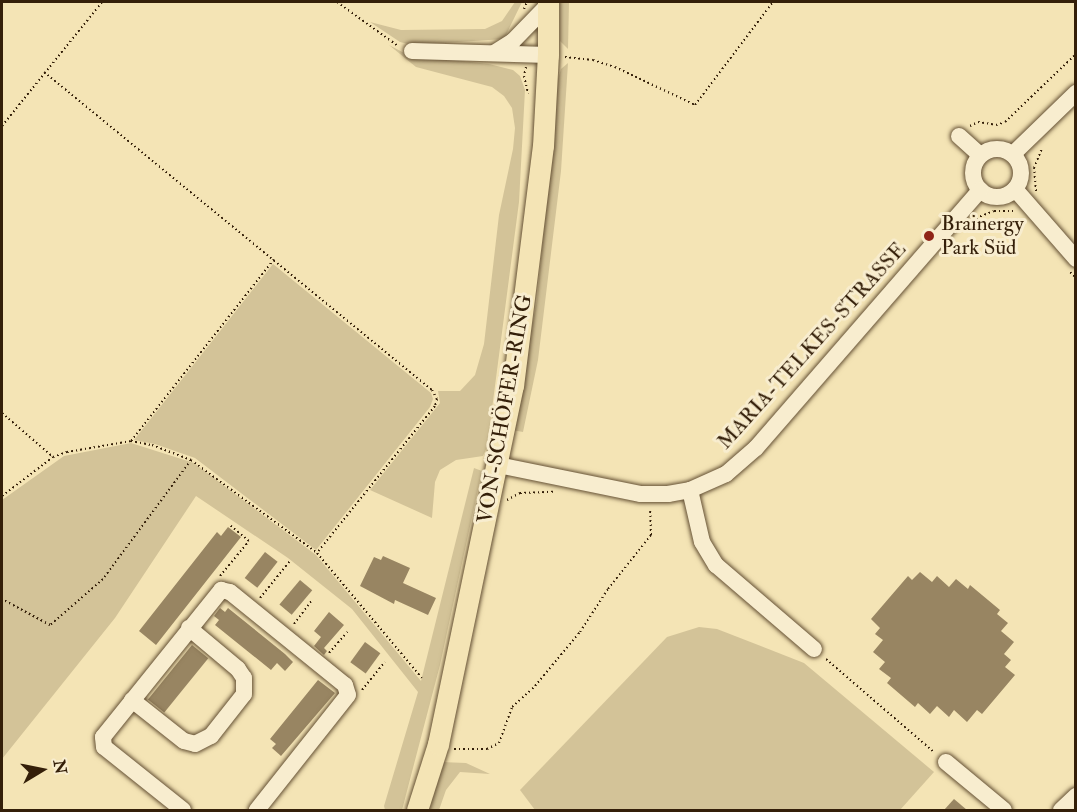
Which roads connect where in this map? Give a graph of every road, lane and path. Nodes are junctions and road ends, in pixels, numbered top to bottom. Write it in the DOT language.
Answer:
graph roads {
  1 [pos="102,2"];
  2 [pos="337,2"];
  3 [pos="527,2"];
  4 [pos="773,2"];
  5 [pos="547,4"];
  6 [pos="523,32"];
  7 [pos="412,51"];
  8 [pos="494,53"];
  9 [pos="538,54"];
  10 [pos="1076,54"];
  11 [pos="44,72"];
  12 [pos="1076,93"];
  13 [pos="530,100"];
  14 [pos="2,126"];
  15 [pos="960,137"];
  16 [pos="1043,146"];
  17 [pos="1013,154"];
  18 [pos="980,155"];
  19 [pos="980,190"];
  20 [pos="1020,195"];
  21 [pos="974,219"];
  22 [pos="274,259"];
  23 [pos="1076,260"];
  24 [pos="2,413"];
  25 [pos="131,441"];
  26 [pos="53,457"];
  27 [pos="191,460"];
  28 [pos="498,465"];
  29 [pos="690,490"];
  30 [pos="562,493"];
  31 [pos="2,496"];
  32 [pos="489,506"];
  33 [pos="650,506"];
  34 [pos="230,525"];
  35 [pos="317,553"];
  36 [pos="290,561"];
  37 [pos="221,590"];
  38 [pos="2,599"];
  39 [pos="313,600"];
  40 [pos="251,609"];
  41 [pos="189,628"];
  42 [pos="347,632"];
  43 [pos="284,636"];
  44 [pos="814,649"];
  45 [pos="386,662"];
  46 [pos="320,665"];
  47 [pos="422,678"];
  48 [pos="348,695"];
  49 [pos="132,700"];
  50 [pos="438,743"];
  51 [pos="946,762"];
  52 [pos="1076,796"];
  53 [pos="183,810"];
  54 [pos="257,810"];
  55 [pos="417,810"];
  56 [pos="1004,810"];
  57 [pos="1061,810"];
  1 -- 11 [label="path"];
  2 -- 7 [label="path"];
  3 -- 6 [label="path"];
  4 -- 9 [label="path"];
  5 -- 6 [label="street"];
  5 -- 9 [label="main road, VON-SCHÖFER-RING"];
  6 -- 8 [label="street"];
  7 -- 8 [label="street"];
  8 -- 9 [label="street"];
  9 -- 13 [label="path"];
  9 -- 28 [label="main road, VON-SCHÖFER-RING"];
  10 -- 15 [label="path"];
  11 -- 14 [label="path"];
  11 -- 22 [label="path"];
  12 -- 17 [label="street"];
  15 -- 18 [label="street"];
  16 -- 20 [label="path"];
  17 -- 18 [label="street"];
  17 -- 20 [label="street"];
  18 -- 19 [label="street"];
  19 -- 20 [label="street"];
  19 -- 29 [label="street, MARIA-TELKES-STRASSE"];
  20 -- 21 [label="path"];
  20 -- 23 [label="street"];
  22 -- 25 [label="path"];
  22 -- 35 [label="path"];
  24 -- 26 [label="path"];
  25 -- 26 [label="path"];
  25 -- 27 [label="path"];
  26 -- 31 [label="path"];
  27 -- 35 [label="path"];
  27 -- 38 [label="path"];
  28 -- 29 [label="street, MARIA-TELKES-STRASSE"];
  28 -- 32 [label="main road, VON-SCHÖFER-RING"];
  29 -- 44 [label="street"];
  30 -- 32 [label="path"];
  32 -- 50 [label="main road, VON-SCHÖFER-RING"];
  33 -- 50 [label="path"];
  34 -- 37 [label="path"];
  35 -- 47 [label="path"];
  36 -- 40 [label="path"];
  37 -- 40 [label="street"];
  37 -- 41 [label="street"];
  39 -- 43 [label="path"];
  40 -- 43 [label="street"];
  41 -- 49 [label="street"];
  41 -- 49 [label="street"];
  42 -- 46 [label="path"];
  43 -- 46 [label="street"];
  44 -- 51 [label="path"];
  45 -- 48 [label="path"];
  46 -- 48 [label="street"];
  48 -- 54 [label="street"];
  49 -- 53 [label="street"];
  50 -- 55 [label="main road, VON-SCHÖFER-RING"];
  51 -- 56 [label="street"];
  52 -- 57 [label="street"];
}
